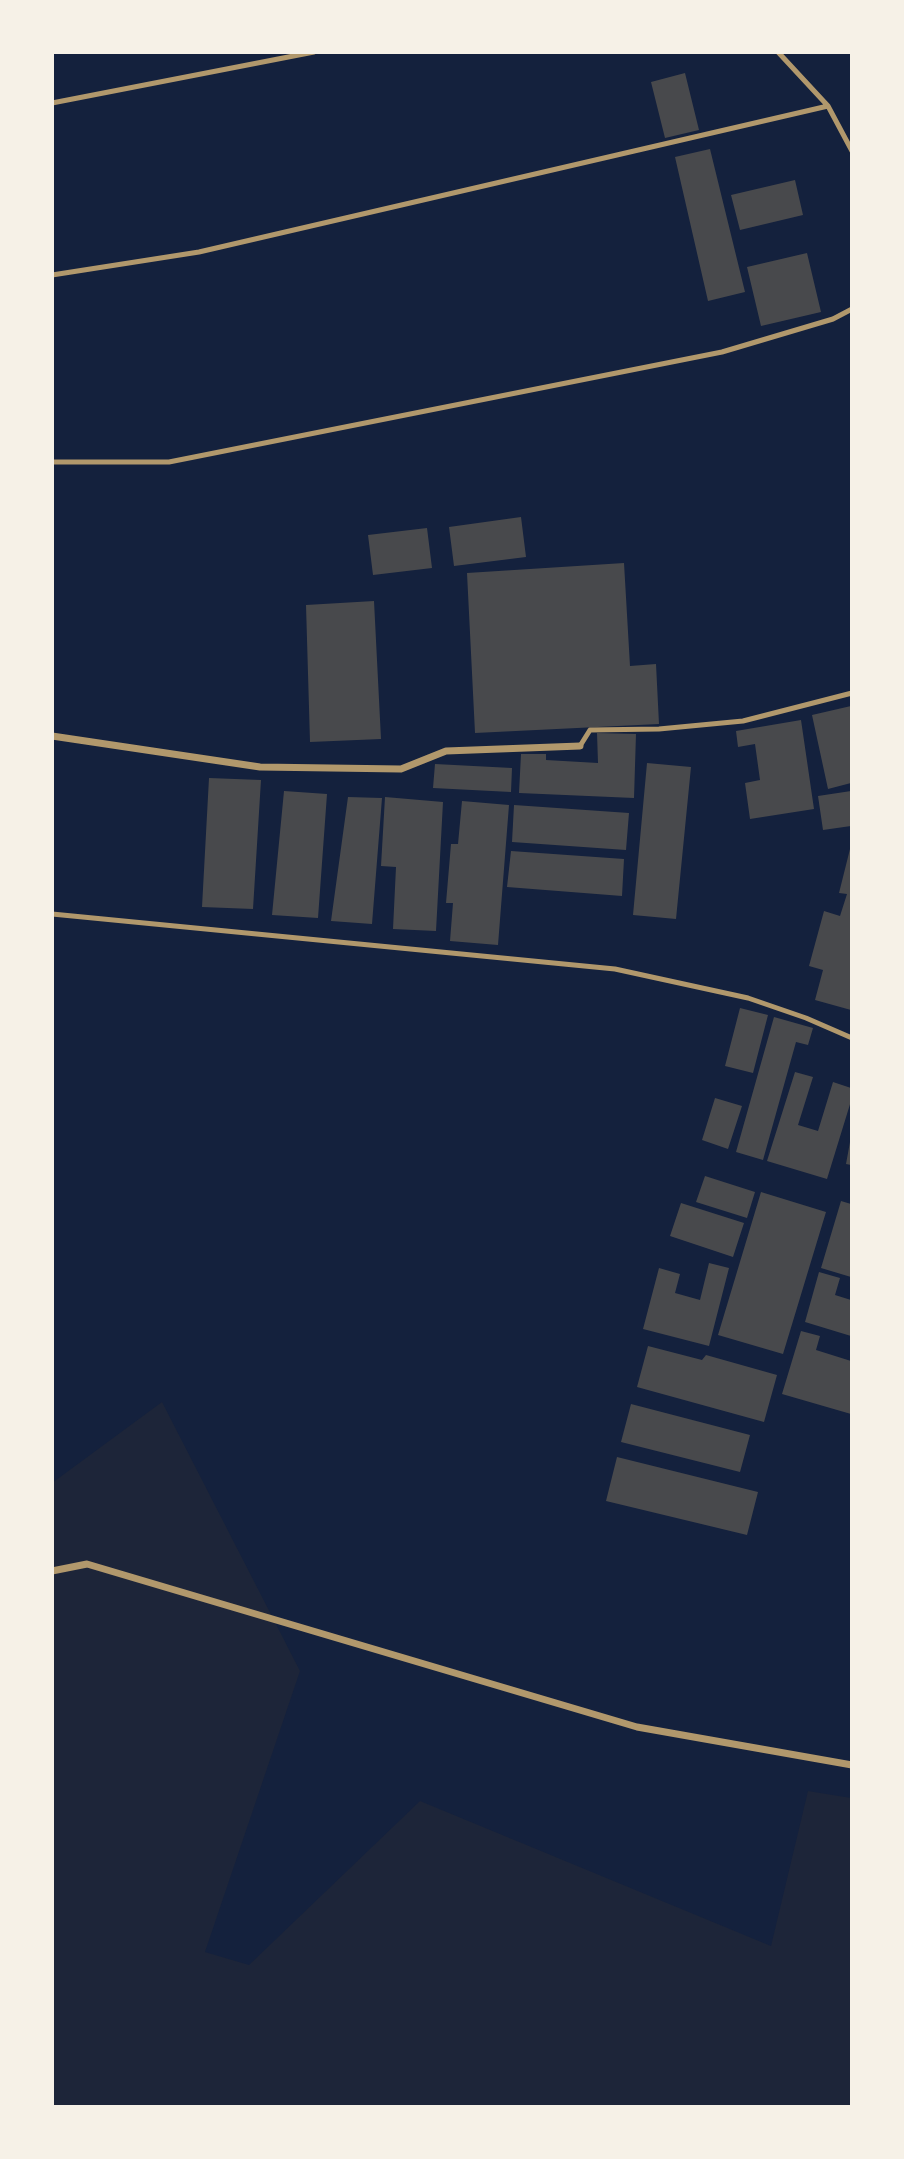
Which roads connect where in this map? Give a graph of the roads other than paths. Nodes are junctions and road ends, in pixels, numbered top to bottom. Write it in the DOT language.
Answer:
graph roads {
  1 [pos="314,52"];
  2 [pos="778,52"];
  3 [pos="52,103"];
  4 [pos="828,106"];
  5 [pos="852,151"];
  6 [pos="52,275"];
  7 [pos="852,309"];
  8 [pos="52,462"];
  9 [pos="852,693"];
  10 [pos="52,736"];
  11 [pos="580,746"];
  12 [pos="52,914"];
  13 [pos="852,1038"];
  14 [pos="52,1571"];
  15 [pos="852,1765"];
  1 -- 3 [label="lane"];
  2 -- 4 [label="lane"];
  4 -- 5 [label="lane"];
  4 -- 6 [label="lane"];
  7 -- 8 [label="lane"];
  9 -- 11 [label="lane"];
  10 -- 11 [label="street"];
  12 -- 13 [label="lane"];
  14 -- 15 [label="street"];
}
